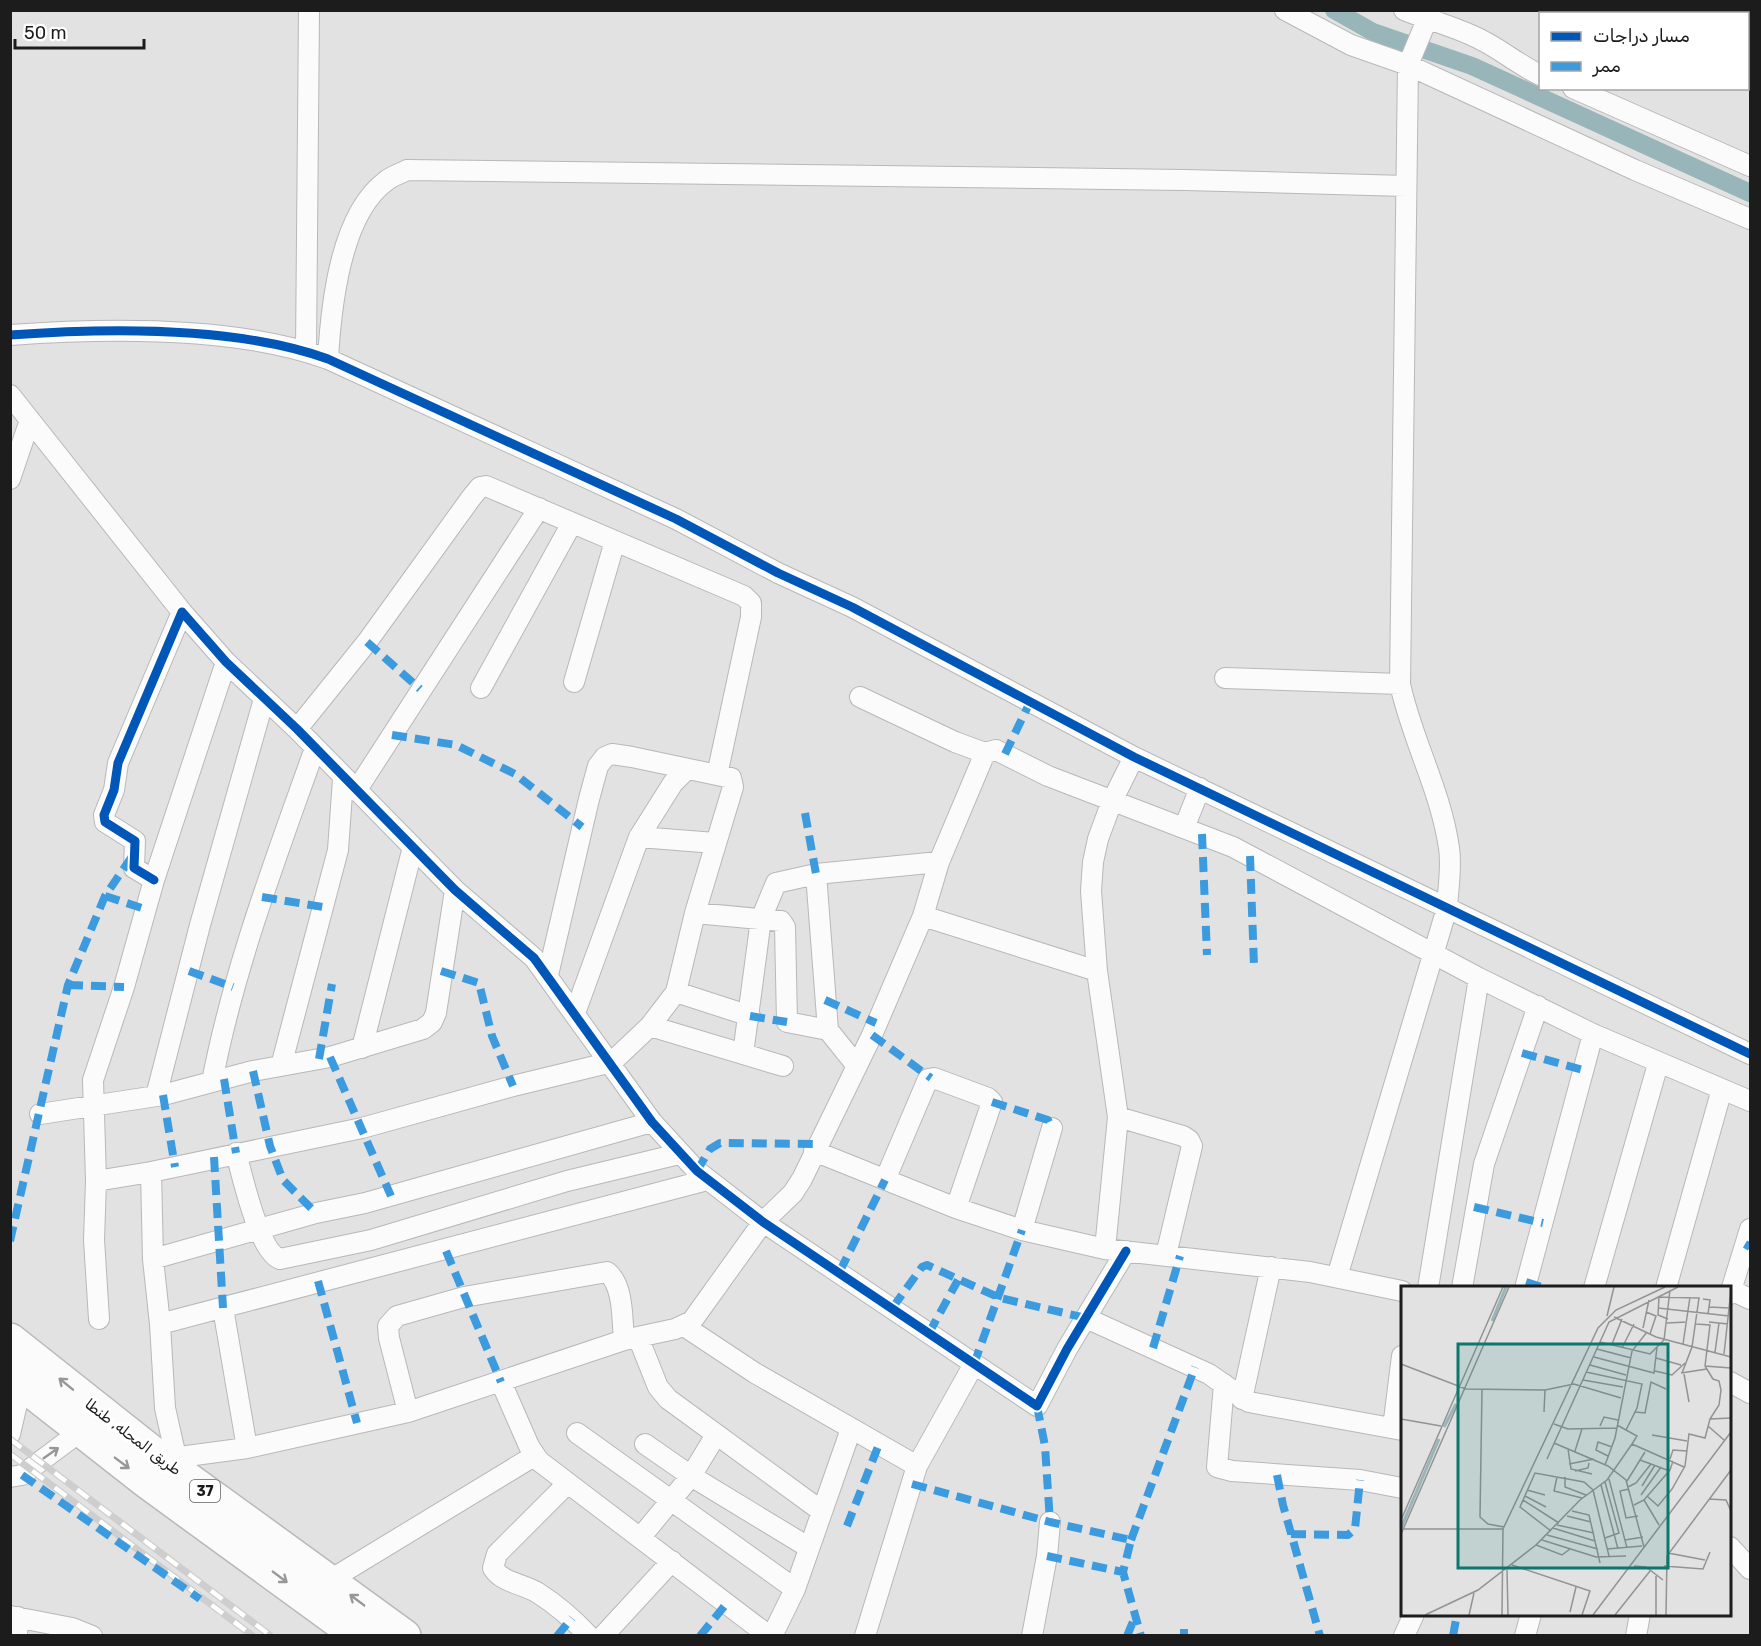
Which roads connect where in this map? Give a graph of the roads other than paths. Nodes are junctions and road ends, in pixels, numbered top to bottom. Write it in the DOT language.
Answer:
graph roads {
  1 [pos="309,10"];
  2 [pos="1286,10"];
  3 [pos="1404,10"];
  4 [pos="1427,20"];
  5 [pos="1410,60"];
  6 [pos="1539,75"];
  7 [pos="1577,90"];
  8 [pos="1750,166"];
  9 [pos="1406,186"];
  10 [pos="1750,219"];
  11 [pos="10,335"];
  12 [pos="306,351"];
  13 [pos="328,359"];
  14 [pos="10,395"];
  15 [pos="30,420"];
  16 [pos="10,479"];
  17 [pos="539,508"];
  18 [pos="572,523"];
  19 [pos="615,541"];
  20 [pos="182,612"];
  21 [pos="226,662"];
  22 [pos="1225,678"];
  23 [pos="574,682"];
  24 [pos="1400,684"];
  25 [pos="481,688"];
  26 [pos="860,697"];
  27 [pos="264,699"];
  28 [pos="297,729"];
  29 [pos="315,748"];
  30 [pos="985,753"];
  31 [pos="1134,757"];
  32 [pos="687,769"];
  33 [pos="717,775"];
  34 [pos="350,785"];
  35 [pos="1200,789"];
  36 [pos="1112,801"];
  37 [pos="1184,828"];
  38 [pos="639,837"];
  39 [pos="715,843"];
  40 [pos="413,848"];
  41 [pos="939,862"];
  42 [pos="816,874"];
  43 [pos="154,880"];
  44 [pos="455,890"];
  45 [pos="1447,908"];
  46 [pos="694,913"];
  47 [pos="923,916"];
  48 [pos="761,919"];
  49 [pos="1433,954"];
  50 [pos="1097,972"];
  51 [pos="548,975"];
  52 [pos="1479,978"];
  53 [pos="676,992"];
  54 [pos="1538,1006"];
  55 [pos="575,1013"];
  56 [pos="750,1016"];
  57 [pos="650,1026"];
  58 [pos="828,1030"];
  59 [pos="1593,1034"];
  60 [pos="362,1047"];
  61 [pos="743,1054"];
  62 [pos="1750,1054"];
  63 [pos="612,1062"];
  64 [pos="1658,1064"];
  65 [pos="281,1066"];
  66 [pos="783,1066"];
  67 [pos="857,1066"];
  68 [pos="212,1082"];
  69 [pos="1722,1089"];
  70 [pos="156,1096"];
  71 [pos="1750,1101"];
  72 [pos="95,1104"];
  73 [pos="40,1114"];
  74 [pos="1118,1117"];
  75 [pos="652,1122"];
  76 [pos="1052,1128"];
  77 [pos="814,1151"];
  78 [pos="236,1153"];
  79 [pos="679,1154"];
  80 [pos="151,1172"];
  81 [pos="707,1180"];
  82 [pos="885,1180"];
  83 [pos="96,1181"];
  84 [pos="956,1208"];
  85 [pos="763,1222"];
  86 [pos="1750,1229"];
  87 [pos="260,1230"];
  88 [pos="1022,1230"];
  89 [pos="1105,1249"];
  90 [pos="1126,1251"];
  91 [pos="1166,1255"];
  92 [pos="153,1259"];
  93 [pos="1271,1267"];
  94 [pos="1337,1277"];
  95 [pos="1428,1286"];
  96 [pos="1462,1286"];
  97 [pos="1525,1286"];
  98 [pos="1594,1286"];
  99 [pos="1666,1286"];
  100 [pos="1731,1289"];
  101 [pos="1401,1291"];
  102 [pos="1731,1292"];
  103 [pos="1750,1299"];
  104 [pos="223,1308"];
  105 [pos="1086,1318"];
  106 [pos="99,1319"];
  107 [pos="160,1324"];
  108 [pos="684,1326"];
  109 [pos="631,1339"];
  110 [pos="10,1340"];
  111 [pos="974,1364"];
  112 [pos="1401,1374"];
  113 [pos="16,1378"];
  114 [pos="501,1382"];
  115 [pos="1731,1383"];
  116 [pos="1224,1384"];
  117 [pos="1750,1393"];
  118 [pos="1242,1399"];
  119 [pos="408,1412"];
  120 [pos="851,1429"];
  121 [pos="1398,1429"];
  122 [pos="81,1431"];
  123 [pos="577,1432"];
  124 [pos="10,1434"];
  125 [pos="716,1435"];
  126 [pos="645,1444"];
  127 [pos="247,1448"];
  128 [pos="534,1456"];
  129 [pos="917,1466"];
  130 [pos="163,1467"];
  131 [pos="690,1476"];
  132 [pos="10,1477"];
  133 [pos="567,1484"];
  134 [pos="1401,1488"];
  135 [pos="672,1499"];
  136 [pos="820,1510"];
  137 [pos="1050,1522"];
  138 [pos="640,1538"];
  139 [pos="808,1547"];
  140 [pos="672,1561"];
  141 [pos="330,1580"];
  142 [pos="795,1589"];
  143 [pos="1413,1616"];
  144 [pos="1530,1616"];
  145 [pos="1640,1616"];
  146 [pos="15,1623"];
  147 [pos="92,1635"];
  148 [pos="359,1635"];
  149 [pos="404,1635"];
  150 [pos="589,1635"];
  151 [pos="603,1635"];
  152 [pos="770,1635"];
  153 [pos="865,1635"];
  154 [pos="1032,1635"];
  155 [pos="1404,1635"];
  156 [pos="1525,1635"];
  157 [pos="1636,1635"];
  1 -- 12 [label="street"];
  2 -- 5 [label="street"];
  3 -- 4 [label="street"];
  4 -- 5 [label="street"];
  4 -- 6 [label="street"];
  5 -- 9 [label="street"];
  5 -- 10 [label="street"];
  7 -- 8 [label="street"];
  9 -- 13 [label="street"];
  9 -- 24 [label="street"];
  11 -- 12 [label="street"];
  12 -- 13 [label="street"];
  13 -- 31 [label="street"];
  14 -- 15 [label="street"];
  15 -- 16 [label="street"];
  15 -- 20 [label="street"];
  17 -- 18 [label="street"];
  17 -- 28 [label="street"];
  17 -- 34 [label="street"];
  18 -- 19 [label="street"];
  18 -- 25 [label="street"];
  19 -- 23 [label="street"];
  19 -- 33 [label="street"];
  20 -- 21 [label="street"];
  20 -- 43 [label="street"];
  21 -- 27 [label="street"];
  21 -- 43 [label="street"];
  22 -- 24 [label="street"];
  24 -- 45 [label="street"];
  26 -- 30 [label="street"];
  27 -- 28 [label="street"];
  27 -- 70 [label="street"];
  28 -- 29 [label="street"];
  29 -- 34 [label="street"];
  29 -- 68 [label="street"];
  30 -- 36 [label="street"];
  30 -- 41 [label="street"];
  31 -- 35 [label="street"];
  31 -- 36 [label="street"];
  32 -- 33 [label="street"];
  32 -- 38 [label="street"];
  32 -- 51 [label="street"];
  33 -- 39 [label="street"];
  34 -- 40 [label="street"];
  34 -- 65 [label="street"];
  35 -- 37 [label="street"];
  35 -- 45 [label="street"];
  36 -- 37 [label="street"];
  36 -- 50 [label="street"];
  37 -- 49 [label="street"];
  38 -- 39 [label="street"];
  38 -- 55 [label="street"];
  39 -- 46 [label="street"];
  40 -- 44 [label="street"];
  40 -- 60 [label="street"];
  41 -- 42 [label="street"];
  41 -- 47 [label="street"];
  42 -- 48 [label="street"];
  42 -- 58 [label="street"];
  43 -- 72 [label="street"];
  44 -- 51 [label="street"];
  44 -- 60 [label="street"];
  45 -- 49 [label="street"];
  45 -- 62 [label="street"];
  46 -- 48 [label="street"];
  46 -- 53 [label="street"];
  47 -- 50 [label="street"];
  47 -- 67 [label="street"];
  48 -- 56 [label="street"];
  48 -- 58 [label="street"];
  49 -- 52 [label="street"];
  49 -- 94 [label="street"];
  50 -- 74 [label="street"];
  51 -- 55 [label="street"];
  52 -- 54 [label="street"];
  52 -- 95 [label="street"];
  53 -- 56 [label="street"];
  53 -- 57 [label="street"];
  54 -- 59 [label="street"];
  54 -- 96 [label="street"];
  55 -- 63 [label="street"];
  56 -- 61 [label="street"];
  57 -- 61 [label="street"];
  57 -- 63 [label="street"];
  58 -- 67 [label="street"];
  59 -- 64 [label="street"];
  59 -- 97 [label="street"];
  60 -- 65 [label="street"];
  61 -- 66 [label="street"];
  63 -- 75 [label="street"];
  63 -- 78 [label="street"];
  64 -- 69 [label="street"];
  64 -- 98 [label="street"];
  65 -- 68 [label="street"];
  67 -- 77 [label="street"];
  68 -- 70 [label="street"];
  69 -- 71 [label="street"];
  69 -- 99 [label="street"];
  70 -- 72 [label="street"];
  72 -- 73 [label="street"];
  72 -- 83 [label="street"];
  74 -- 89 [label="street"];
  74 -- 91 [label="street"];
  75 -- 79 [label="street"];
  75 -- 87 [label="street"];
  76 -- 88 [label="street"];
  77 -- 82 [label="street"];
  77 -- 85 [label="street"];
  78 -- 80 [label="street"];
  78 -- 87 [label="street"];
  79 -- 81 [label="street"];
  79 -- 87 [label="street"];
  80 -- 83 [label="street"];
  80 -- 92 [label="street"];
  81 -- 85 [label="street"];
  81 -- 104 [label="street"];
  82 -- 84 [label="street"];
  82 -- 84 [label="street"];
  83 -- 106 [label="street"];
  84 -- 88 [label="street"];
  85 -- 108 [label="street"];
  85 -- 111 [label="street"];
  86 -- 100 [label="street"];
  87 -- 92 [label="street"];
  88 -- 89 [label="street"];
  89 -- 90 [label="street"];
  90 -- 91 [label="street"];
  90 -- 105 [label="street"];
  91 -- 93 [label="street"];
  92 -- 107 [label="street"];
  93 -- 94 [label="street"];
  93 -- 118 [label="street"];
  94 -- 101 [label="street"];
  102 -- 103 [label="street"];
  104 -- 107 [label="street"];
  104 -- 127 [label="street"];
  105 -- 111 [label="street"];
  105 -- 116 [label="street"];
  107 -- 130 [label="street"];
  108 -- 109 [label="street"];
  108 -- 120 [label="street"];
  109 -- 114 [label="street"];
  109 -- 119 [label="street"];
  109 -- 125 [label="street"];
  130 -- 110 [label="highway, طريق المحله, طنطا / 37, one-way"];
  111 -- 129 [label="street"];
  112 -- 121 [label="street"];
  113 -- 122 [label="highway, طريق المحله, طنطا / 37"];
  113 -- 124 [label="street"];
  114 -- 119 [label="street"];
  114 -- 128 [label="street"];
  115 -- 117 [label="street"];
  116 -- 118 [label="street"];
  116 -- 134 [label="street"];
  118 -- 121 [label="street"];
  119 -- 127 [label="street"];
  120 -- 129 [label="street"];
  120 -- 136 [label="street"];
  122 -- 130 [label="highway, طريق المحله, طنطا / 37, one-way"];
  132 -- 122 [label="street, one-way"];
  123 -- 135 [label="street"];
  125 -- 131 [label="street"];
  125 -- 136 [label="street"];
  126 -- 131 [label="street"];
  127 -- 130 [label="street"];
  128 -- 133 [label="street"];
  128 -- 141 [label="street"];
  129 -- 153 [label="street"];
  130 -- 141 [label="highway, طريق المحله, طنطا / 37"];
  130 -- 148 [label="highway, طريق المحله, طنطا / 37, one-way"];
  131 -- 135 [label="street"];
  131 -- 139 [label="street"];
  133 -- 138 [label="street"];
  133 -- 150 [label="street"];
  135 -- 138 [label="street"];
  135 -- 142 [label="street"];
  136 -- 139 [label="street"];
  137 -- 154 [label="street"];
  138 -- 140 [label="street"];
  139 -- 142 [label="street"];
  140 -- 151 [label="street"];
  140 -- 152 [label="street"];
  149 -- 141 [label="highway, طريق المحله, طنطا / 37, one-way"];
  142 -- 152 [label="street"];
  143 -- 155 [label="street"];
  144 -- 156 [label="street"];
  145 -- 157 [label="street"];
  146 -- 147 [label="street"];
}
